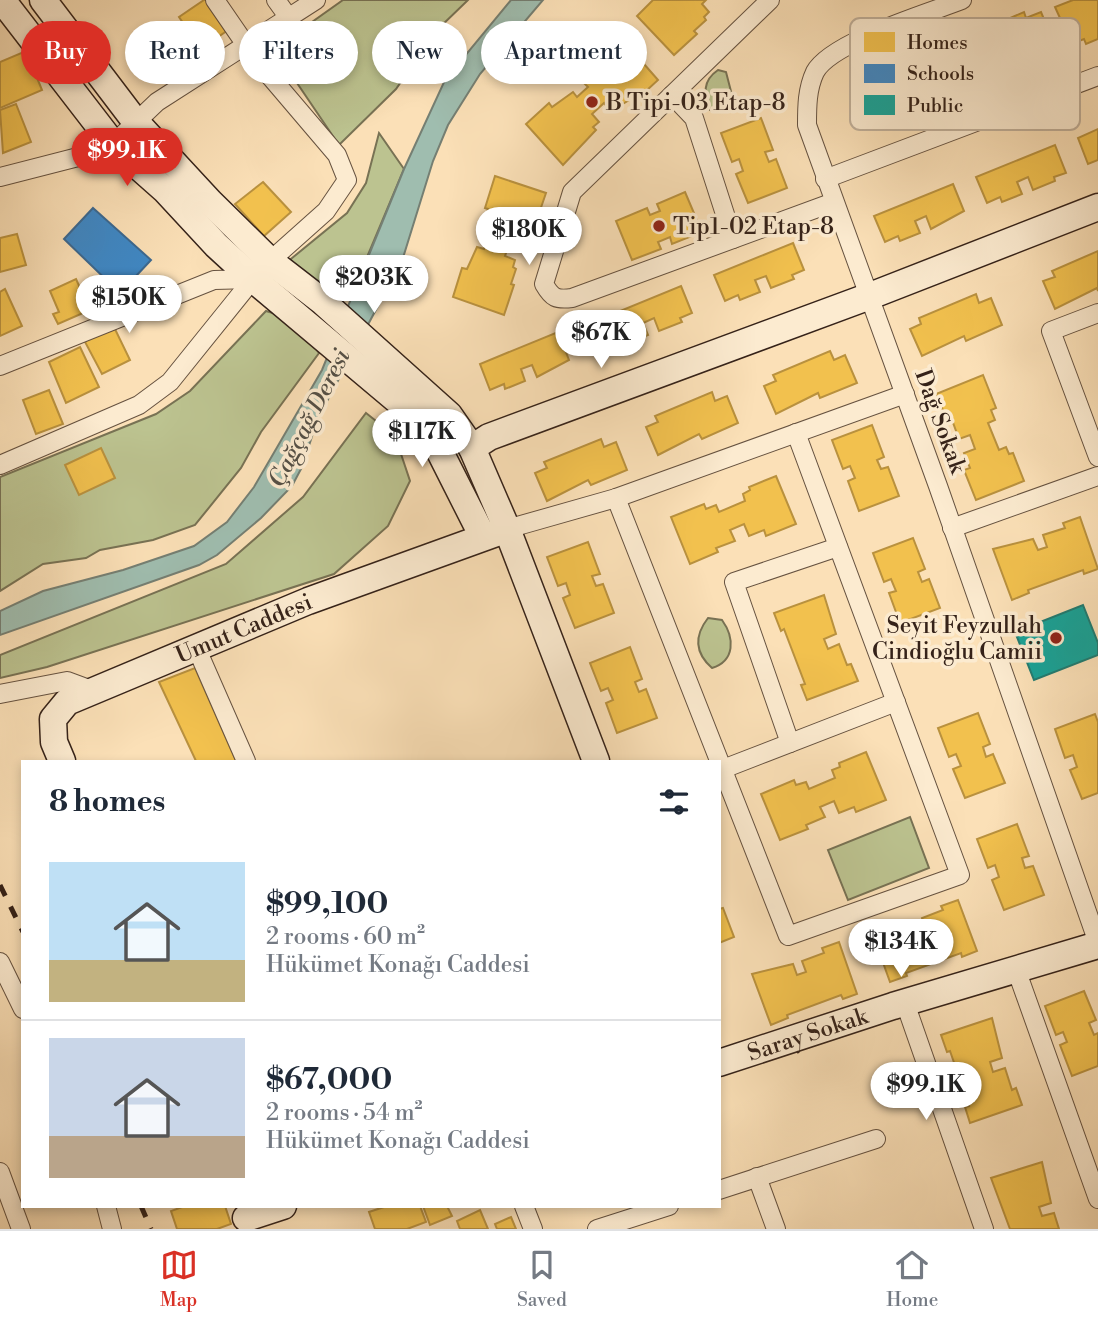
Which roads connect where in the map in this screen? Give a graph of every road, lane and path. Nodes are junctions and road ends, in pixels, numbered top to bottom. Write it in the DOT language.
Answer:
graph roads {
  1 [pos="43,0"];
  2 [pos="215,0"];
  3 [pos="276,0"];
  4 [pos="316,0"];
  5 [pos="770,0"];
  6 [pos="962,0"];
  7 [pos="3,5"];
  8 [pos="289,18"];
  9 [pos="916,18"];
  10 [pos="284,21"];
  11 [pos="239,32"];
  12 [pos="850,44"];
  13 [pos="239,47"];
  14 [pos="1098,76"];
  15 [pos="1080,83"];
  16 [pos="277,84"];
  17 [pos="672,95"];
  18 [pos="135,121"];
  19 [pos="953,130"];
  20 [pos="113,144"];
  21 [pos="0,177"];
  22 [pos="825,178"];
  23 [pos="834,202"];
  24 [pos="1098,207"];
  25 [pos="733,239"];
  26 [pos="262,270"];
  27 [pos="870,296"];
  28 [pos="1098,313"];
  29 [pos="0,366"];
  30 [pos="386,375"];
  31 [pos="905,394"];
  32 [pos="796,433"];
  33 [pos="472,448"];
  34 [pos="1098,457"];
  35 [pos="0,465"];
  36 [pos="1098,476"];
  37 [pos="616,498"];
  38 [pos="952,528"];
  39 [pos="495,533"];
  40 [pos="838,547"];
  41 [pos="196,647"];
  42 [pos="94,691"];
  43 [pos="0,694"];
  44 [pos="896,702"];
  45 [pos="790,743"];
  46 [pos="62,760"];
  47 [pos="246,760"];
  48 [pos="596,760"];
  49 [pos="719,760"];
  50 [pos="721,764"];
  51 [pos="723,769"];
  52 [pos="1098,944"];
  53 [pos="0,962"];
  54 [pos="1016,969"];
  55 [pos="905,1003"];
  56 [pos="21,1005"];
  57 [pos="721,1062"];
  58 [pos="876,1139"];
  59 [pos="0,1172"];
  60 [pos="757,1177"];
  61 [pos="721,1189"];
  62 [pos="1098,1199"];
  63 [pos="107,1208"];
  64 [pos="276,1208"];
  65 [pos="525,1208"];
  66 [pos="664,1208"];
  67 [pos="245,1217"];
  68 [pos="21,1229"];
  69 [pos="113,1229"];
  70 [pos="533,1229"];
  71 [pos="597,1229"];
  72 [pos="776,1229"];
  73 [pos="984,1229"];
  1 -- 18 [label="street"];
  2 -- 11 [label="street"];
  3 -- 8 [label="street"];
  4 -- 8 [label="street"];
  5 -- 17 [label="street"];
  6 -- 9 [label="street, Dağ Sokak"];
  7 -- 20 [label="street"];
  8 -- 10 [label="street"];
  12 -- 22 [label="street, Dağ Sokak"];
  13 -- 18 [label="street"];
  14 -- 15 [label="street"];
  16 -- 26 [label="street"];
  17 -- 25 [label="street"];
  17 -- 25 [label="street"];
  18 -- 20 [label="street"];
  18 -- 26 [label="street"];
  19 -- 22 [label="street"];
  20 -- 21 [label="street"];
  20 -- 26 [label="street"];
  22 -- 23 [label="street, Dağ Sokak"];
  23 -- 25 [label="street"];
  23 -- 27 [label="street, Dağ Sokak"];
  24 -- 27 [label="street"];
  26 -- 29 [label="street"];
  26 -- 30 [label="street"];
  26 -- 30 [label="street"];
  26 -- 35 [label="street"];
  27 -- 31 [label="street, Dağ Sokak"];
  27 -- 33 [label="street"];
  28 -- 34 [label="street"];
  30 -- 33 [label="street"];
  30 -- 39 [label="street"];
  31 -- 32 [label="street"];
  31 -- 38 [label="street, Dağ Sokak"];
  32 -- 37 [label="street"];
  32 -- 40 [label="street"];
  33 -- 39 [label="street"];
  36 -- 38 [label="street"];
  37 -- 39 [label="street"];
  37 -- 49 [label="street"];
  38 -- 52 [label="street, Dağ Sokak"];
  39 -- 41 [label="street, Umut Caddesi"];
  39 -- 48 [label="street"];
  40 -- 44 [label="street"];
  40 -- 45 [label="street"];
  41 -- 42 [label="street, Umut Caddesi"];
  41 -- 47 [label="street"];
  42 -- 43 [label="street"];
  42 -- 46 [label="street, Umut Caddesi"];
  44 -- 45 [label="street"];
  44 -- 51 [label="street"];
  45 -- 51 [label="street"];
  50 -- 51 [label="street"];
  52 -- 54 [label="street, Saray Sokak"];
  53 -- 56 [label="street"];
  54 -- 55 [label="street, Saray Sokak"];
  54 -- 62 [label="street"];
  55 -- 57 [label="street, Saray Sokak"];
  55 -- 73 [label="street"];
  58 -- 60 [label="street"];
  59 -- 68 [label="street"];
  60 -- 61 [label="street"];
  60 -- 72 [label="street"];
  63 -- 69 [label="street"];
  64 -- 67 [label="street"];
  65 -- 70 [label="street"];
  66 -- 71 [label="street"];
}
